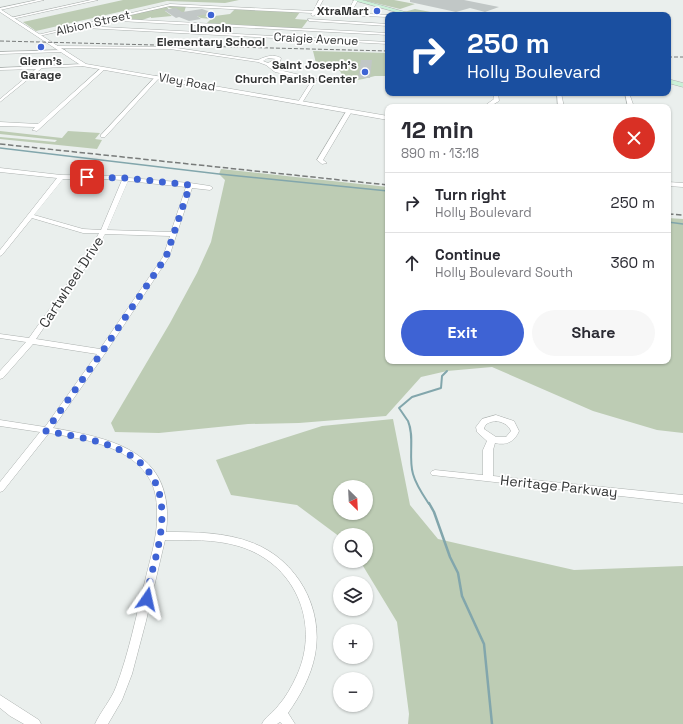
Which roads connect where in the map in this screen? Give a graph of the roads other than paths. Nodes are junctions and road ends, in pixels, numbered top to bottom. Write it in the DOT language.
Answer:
graph roads {
  1 [pos="42,0"];
  2 [pos="71,0"];
  3 [pos="96,0"];
  4 [pos="322,0"];
  5 [pos="356,0"];
  6 [pos="79,4"];
  7 [pos="0,10"];
  8 [pos="314,12"];
  9 [pos="402,12"];
  10 [pos="348,14"];
  11 [pos="385,16"];
  12 [pos="12,18"];
  13 [pos="109,19"];
  14 [pos="309,20"];
  15 [pos="385,24"];
  16 [pos="224,25"];
  17 [pos="77,27"];
  18 [pos="303,30"];
  19 [pos="216,34"];
  20 [pos="385,34"];
  21 [pos="39,35"];
  22 [pos="298,38"];
  23 [pos="385,38"];
  24 [pos="383,43"];
  25 [pos="57,47"];
  26 [pos="63,51"];
  27 [pos="0,53"];
  28 [pos="259,61"];
  29 [pos="268,64"];
  30 [pos="84,65"];
  31 [pos="40,68"];
  32 [pos="0,69"];
  33 [pos="103,69"];
  34 [pos="158,77"];
  35 [pos="671,83"];
  36 [pos="683,85"];
  37 [pos="496,96"];
  38 [pos="0,101"];
  39 [pos="300,102"];
  40 [pos="491,104"];
  41 [pos="349,111"];
  42 [pos="385,117"];
  43 [pos="0,124"];
  44 [pos="103,136"];
  45 [pos="324,163"];
  46 [pos="1,171"];
  47 [pos="61,177"];
  48 [pos="126,178"];
  49 [pos="671,184"];
  50 [pos="190,185"];
  51 [pos="683,185"];
  52 [pos="210,188"];
  53 [pos="32,216"];
  54 [pos="103,232"];
  55 [pos="173,234"];
  56 [pos="0,254"];
  57 [pos="0,336"];
  58 [pos="31,342"];
  59 [pos="102,352"];
  60 [pos="0,376"];
  61 [pos="0,423"];
  62 [pos="46,431"];
  63 [pos="492,440"];
  64 [pos="435,472"];
  65 [pos="488,478"];
  66 [pos="0,489"];
  67 [pos="683,499"];
  68 [pos="160,536"];
  69 [pos="0,701"];
  70 [pos="281,714"];
  71 [pos="35,724"];
  72 [pos="101,724"];
  73 [pos="268,724"];
  74 [pos="288,724"];
  1 -- 7 [label="street"];
  2 -- 6 [label="street"];
  3 -- 6 [label="street"];
  4 -- 8 [label="street"];
  5 -- 9 [label="main road"];
  5 -- 10 [label="street"];
  6 -- 12 [label="street"];
  7 -- 12 [label="street, Vley Road"];
  8 -- 10 [label="street, Albion Street"];
  8 -- 13 [label="street, Albion Street"];
  8 -- 14 [label="street"];
  10 -- 11 [label="street, Albion Street"];
  12 -- 21 [label="street, Vley Road"];
  13 -- 16 [label="street"];
  13 -- 17 [label="street, Albion Street"];
  14 -- 15 [label="street"];
  14 -- 18 [label="street"];
  16 -- 18 [label="street"];
  16 -- 19 [label="street"];
  17 -- 19 [label="street, Craigie Avenue"];
  17 -- 21 [label="street, Albion Street"];
  18 -- 20 [label="street"];
  18 -- 22 [label="street"];
  19 -- 22 [label="street, Craigie Avenue"];
  21 -- 25 [label="street, Vley Road"];
  22 -- 24 [label="street, Craigie Avenue"];
  23 -- 24 [label="street"];
  25 -- 26 [label="street, Vley Road"];
  25 -- 28 [label="street"];
  26 -- 27 [label="street"];
  26 -- 30 [label="street, Vley Road"];
  28 -- 29 [label="street"];
  28 -- 29 [label="street"];
  29 -- 39 [label="street"];
  30 -- 31 [label="street"];
  30 -- 33 [label="street, Vley Road"];
  31 -- 32 [label="street"];
  31 -- 38 [label="street"];
  33 -- 34 [label="street, Vley Road"];
  33 -- 43 [label="street"];
  34 -- 39 [label="street, Vley Road"];
  34 -- 44 [label="street"];
  35 -- 36 [label="main road"];
  37 -- 40 [label="street"];
  39 -- 41 [label="street, Vley Road"];
  41 -- 42 [label="street, Vley Road"];
  41 -- 45 [label="street"];
  46 -- 47 [label="street"];
  47 -- 48 [label="street"];
  47 -- 53 [label="street"];
  48 -- 50 [label="street"];
  48 -- 54 [label="street, Cartwheel Drive"];
  49 -- 51 [label="street"];
  50 -- 52 [label="street"];
  50 -- 55 [label="street"];
  53 -- 54 [label="street"];
  53 -- 56 [label="street"];
  54 -- 55 [label="street"];
  54 -- 58 [label="street, Cartwheel Drive"];
  55 -- 59 [label="street"];
  57 -- 58 [label="street"];
  58 -- 59 [label="street"];
  58 -- 60 [label="street, Cartwheel Drive"];
  59 -- 62 [label="street"];
  61 -- 62 [label="street"];
  62 -- 66 [label="street"];
  62 -- 68 [label="street"];
  63 -- 65 [label="street"];
  64 -- 65 [label="street, Heritage Parkway"];
  65 -- 67 [label="street, Heritage Parkway"];
  68 -- 70 [label="street"];
  68 -- 72 [label="street"];
  69 -- 71 [label="street"];
  70 -- 73 [label="street"];
  70 -- 74 [label="street"];
}
